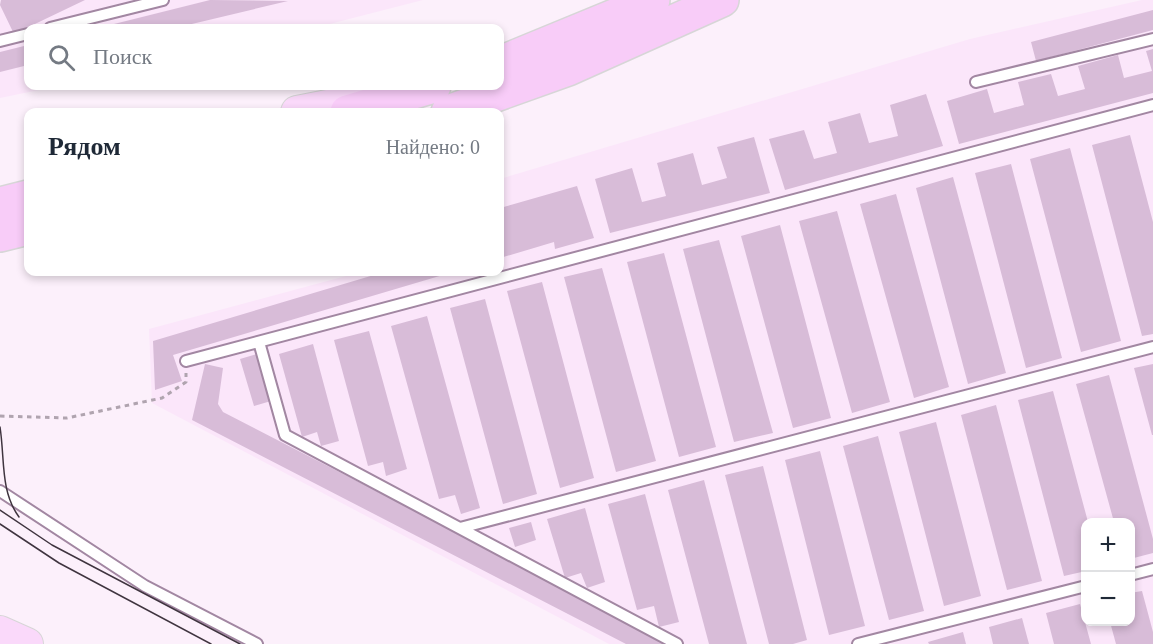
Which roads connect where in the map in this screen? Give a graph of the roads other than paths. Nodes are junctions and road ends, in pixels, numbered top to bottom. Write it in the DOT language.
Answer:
graph roads {
  1 [pos="163,0"];
  2 [pos="653,0"];
  3 [pos="722,0"];
  4 [pos="66,24"];
  5 [pos="24,35"];
  6 [pos="1153,39"];
  7 [pos="0,41"];
  8 [pos="504,62"];
  9 [pos="976,82"];
  10 [pos="411,90"];
  11 [pos="419,90"];
  12 [pos="1153,105"];
  13 [pos="318,108"];
  14 [pos="360,108"];
  15 [pos="459,108"];
  16 [pos="24,182"];
  17 [pos="0,188"];
  18 [pos="24,197"];
  19 [pos="0,204"];
  20 [pos="24,229"];
  21 [pos="0,235"];
  22 [pos="24,244"];
  23 [pos="0,250"];
  24 [pos="259,342"];
  25 [pos="1153,347"];
  26 [pos="186,361"];
  27 [pos="0,491"];
  28 [pos="460,528"];
  29 [pos="1153,569"];
  30 [pos="1135,574"];
  31 [pos="1081,587"];
  32 [pos="0,632"];
  33 [pos="27,644"];
  34 [pos="257,644"];
  35 [pos="677,644"];
  36 [pos="858,644"];
  1 -- 4 [label="lane"];
  2 -- 8 [label="highway"];
  3 -- 15 [label="highway"];
  5 -- 7 [label="lane"];
  6 -- 9 [label="lane"];
  10 -- 13 [label="main road"];
  11 -- 14 [label="highway"];
  12 -- 24 [label="lane"];
  16 -- 17 [label="main road"];
  18 -- 19 [label="highway"];
  20 -- 21 [label="highway"];
  22 -- 23 [label="main road"];
  24 -- 26 [label="lane"];
  24 -- 28 [label="lane"];
  25 -- 28 [label="lane"];
  27 -- 34 [label="lane"];
  28 -- 35 [label="lane"];
  29 -- 30 [label="lane"];
  31 -- 36 [label="lane"];
  32 -- 33 [label="main road"];
}
